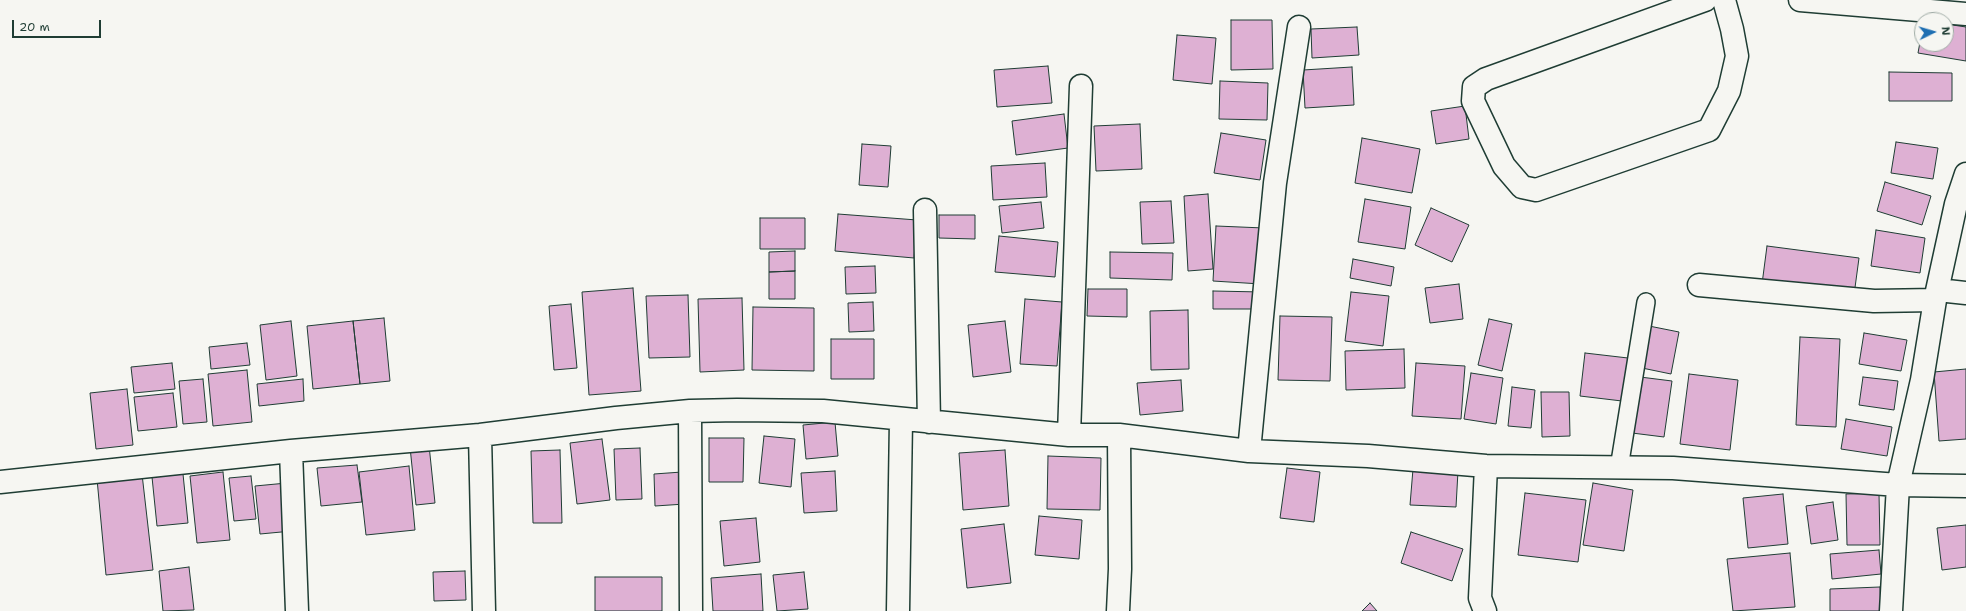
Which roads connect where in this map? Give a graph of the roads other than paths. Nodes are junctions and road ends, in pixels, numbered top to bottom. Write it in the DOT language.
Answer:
graph roads {
  1 [pos="1705,0"];
  2 [pos="1724,0"];
  3 [pos="1800,0"];
  4 [pos="1966,14"];
  5 [pos="1299,27"];
  6 [pos="1081,86"];
  7 [pos="1966,174"];
  8 [pos="926,210"];
  9 [pos="1699,285"];
  10 [pos="1966,293"];
  11 [pos="1936,295"];
  12 [pos="1646,302"];
  13 [pos="690,411"];
  14 [pos="902,420"];
  15 [pos="929,422"];
  16 [pos="480,435"];
  17 [pos="1069,435"];
  18 [pos="1119,435"];
  19 [pos="290,451"];
  20 [pos="1249,451"];
  21 [pos="1486,466"];
  22 [pos="1619,468"];
  23 [pos="0,482"];
  24 [pos="1898,485"];
  25 [pos="1966,486"];
  26 [pos="297,611"];
  27 [pos="484,611"];
  28 [pos="691,611"];
  29 [pos="898,611"];
  30 [pos="1118,611"];
  31 [pos="1486,611"];
  32 [pos="1891,611"];
  1 -- 2 [label="street"];
  3 -- 4 [label="street"];
  5 -- 20 [label="street"];
  6 -- 17 [label="street"];
  7 -- 11 [label="street"];
  8 -- 15 [label="street"];
  9 -- 11 [label="street"];
  10 -- 11 [label="street"];
  11 -- 24 [label="street"];
  12 -- 22 [label="lane"];
  13 -- 14 [label="street"];
  13 -- 16 [label="street"];
  13 -- 28 [label="street"];
  14 -- 15 [label="street"];
  14 -- 29 [label="street"];
  15 -- 17 [label="street"];
  16 -- 19 [label="street"];
  16 -- 27 [label="street"];
  17 -- 18 [label="street"];
  18 -- 20 [label="street"];
  18 -- 30 [label="street"];
  19 -- 23 [label="street"];
  19 -- 26 [label="street"];
  20 -- 21 [label="street"];
  21 -- 22 [label="street"];
  21 -- 31 [label="street"];
  22 -- 24 [label="street"];
  24 -- 25 [label="street"];
  24 -- 32 [label="street"];
}
